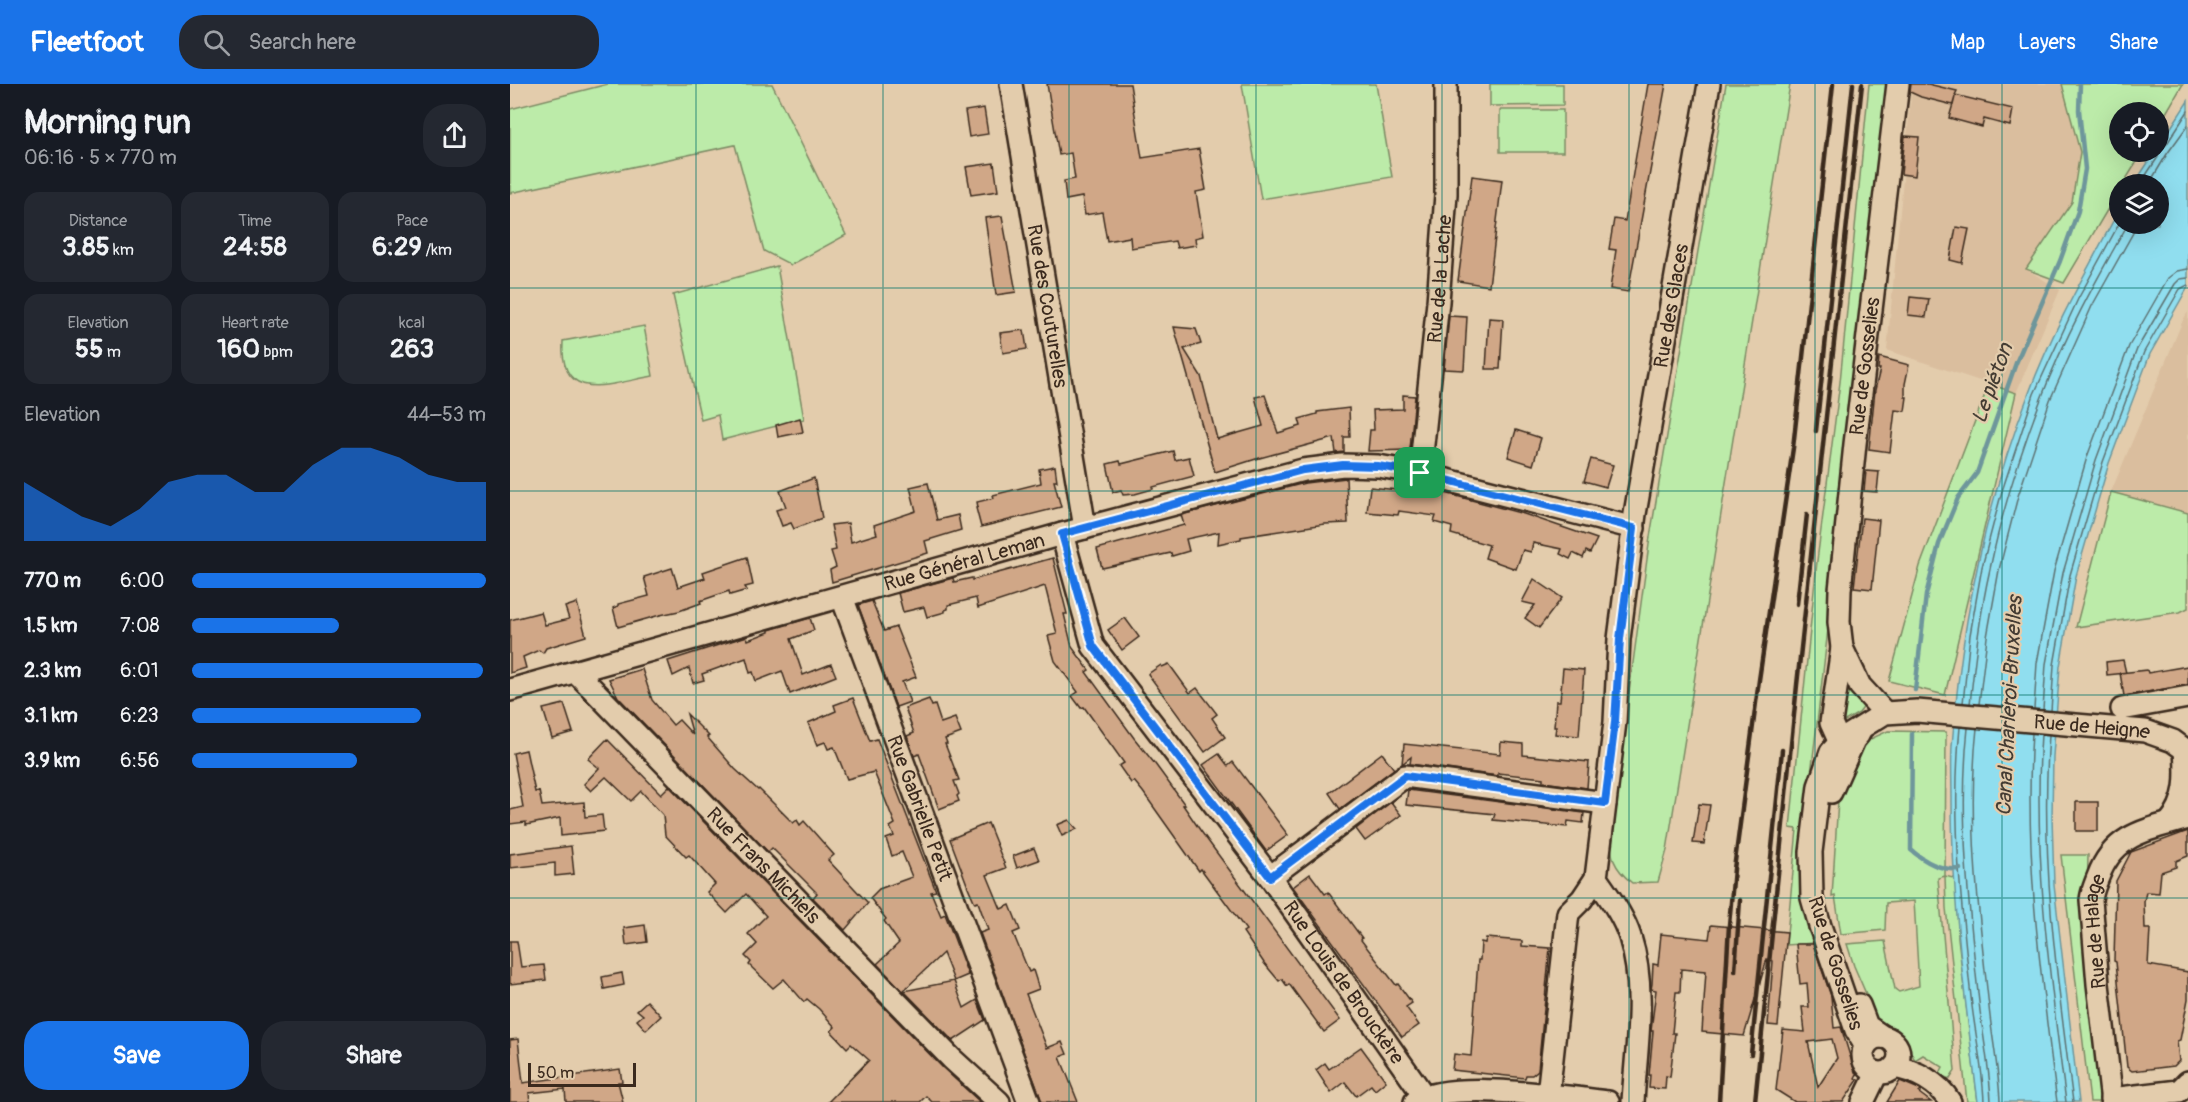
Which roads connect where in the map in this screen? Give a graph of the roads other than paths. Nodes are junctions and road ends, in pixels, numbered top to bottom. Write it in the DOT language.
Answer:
graph roads {
  1 [pos="1011,84"];
  2 [pos="1446,84"];
  3 [pos="1709,84"];
  4 [pos="1898,84"];
  5 [pos="1420,473"];
  6 [pos="1085,528"];
  7 [pos="1634,528"];
  8 [pos="1062,534"];
  9 [pos="842,597"];
  10 [pos="1842,648"];
  11 [pos="577,673"];
  12 [pos="510,690"];
  13 [pos="2188,697"];
  14 [pos="2122,709"];
  15 [pos="1877,718"];
  16 [pos="1842,741"];
  17 [pos="2187,750"];
  18 [pos="1605,803"];
  19 [pos="2179,821"];
  20 [pos="1270,877"];
  21 [pos="1596,878"];
  22 [pos="1874,1041"];
  23 [pos="1896,1066"];
  24 [pos="2188,1082"];
  25 [pos="1548,1095"];
  26 [pos="1419,1099"];
  27 [pos="2112,1100"];
  28 [pos="999,1102"];
  29 [pos="1029,1102"];
  30 [pos="1608,1102"];
  31 [pos="1633,1102"];
  32 [pos="1863,1102"];
  33 [pos="1950,1102"];
  1 -- 6 [label="street, Rue des Couturelles"];
  2 -- 5 [label="street, Rue de la Lache"];
  3 -- 7 [label="street, Rue des Glaces"];
  4 -- 10 [label="street, Rue de Gosselies"];
  5 -- 6 [label="street, Rue Général Leman"];
  5 -- 7 [label="street, Rue Général Leman"];
  6 -- 8 [label="street, Rue Général Leman"];
  7 -- 18 [label="street, Rue des Glaces"];
  8 -- 9 [label="street, Rue Général Leman"];
  8 -- 20 [label="street, Rue Louis de Brouckère"];
  9 -- 11 [label="street, Rue Général Leman"];
  9 -- 29 [label="street, Rue Gabrielle Petit"];
  10 -- 15 [label="street, Rue de Gosselies"];
  10 -- 16 [label="street, Rue de Gosselies"];
  11 -- 12 [label="street, Rue Général Leman"];
  11 -- 28 [label="street, Rue Frans Michiels"];
  13 -- 14 [label="street"];
  15 -- 16 [label="street, Rue de Gosselies"];
  15 -- 17 [label="street, Rue de Heigne"];
  15 -- 22 [label="street, Rue de Gosselies"];
  16 -- 22 [label="street, Rue de Gosselies"];
  17 -- 19 [label="street"];
  18 -- 20 [label="street"];
  18 -- 21 [label="street, Rue des Glaces"];
  19 -- 27 [label="street, Rue de Halage"];
  20 -- 26 [label="street, Rue Louis de Brouckère"];
  21 -- 25 [label="street"];
  21 -- 31 [label="street"];
  22 -- 23 [label="street"];
  22 -- 23 [label="street"];
  23 -- 32 [label="street"];
  23 -- 33 [label="street"];
  24 -- 27 [label="street"];
  25 -- 26 [label="street"];
  25 -- 30 [label="street"];
}
